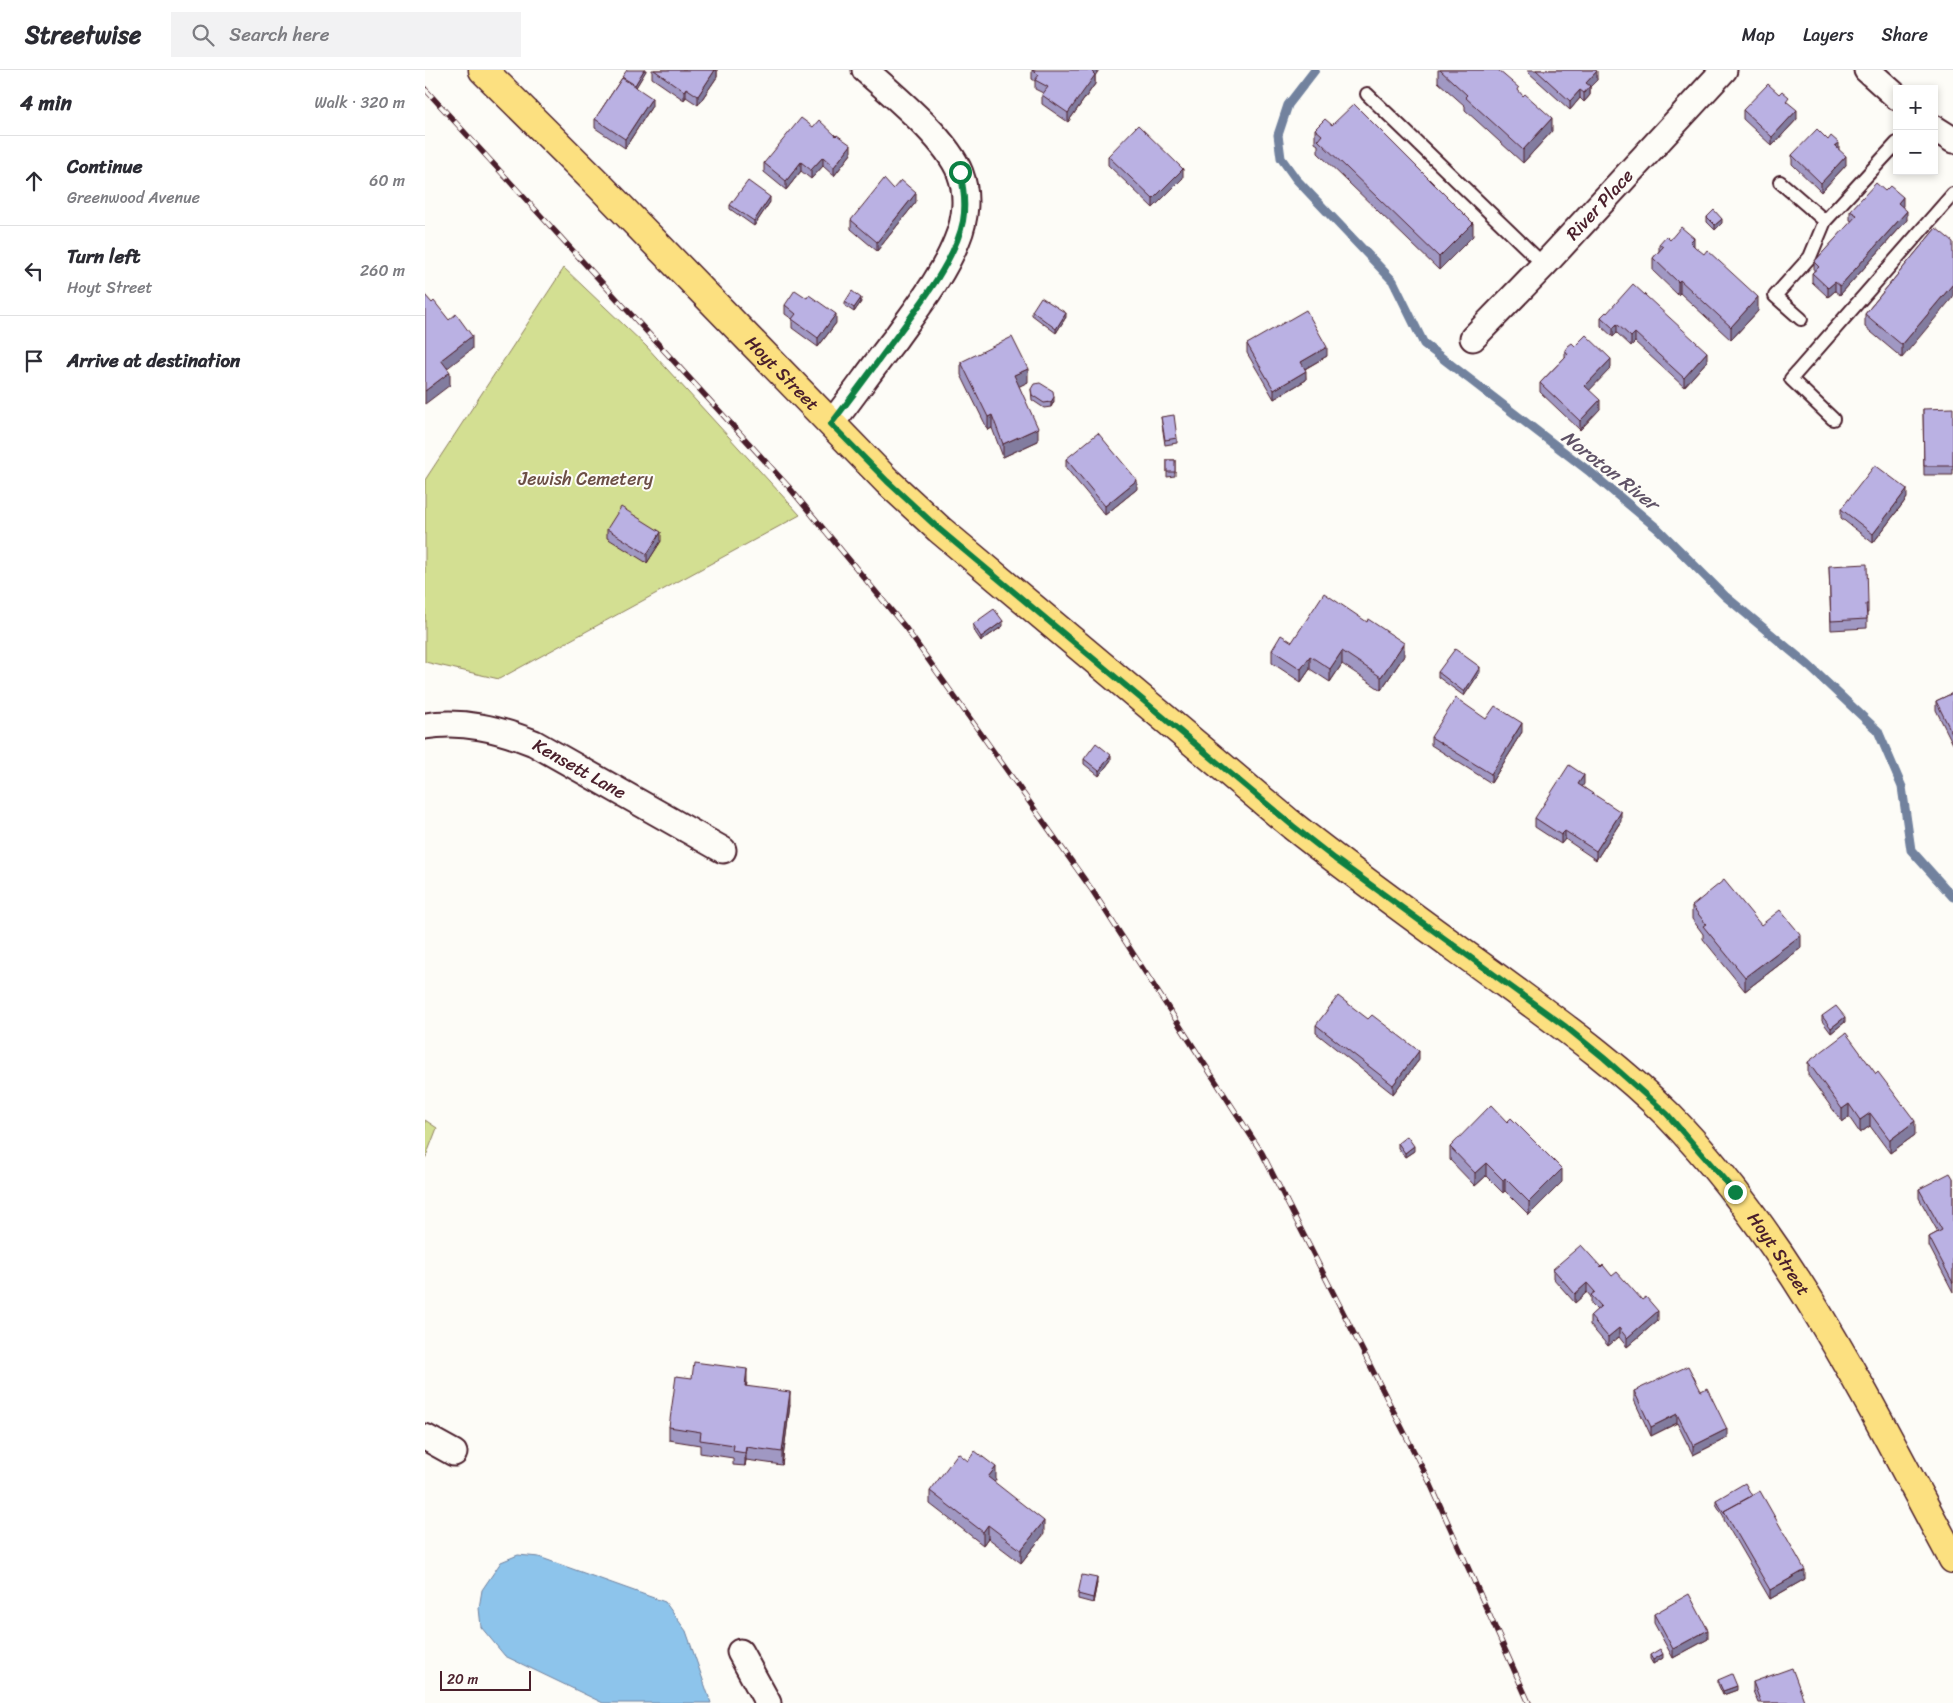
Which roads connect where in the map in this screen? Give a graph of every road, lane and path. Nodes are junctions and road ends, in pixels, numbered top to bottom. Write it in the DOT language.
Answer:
graph roads {
  1 [pos="483,70"];
  2 [pos="865,70"];
  3 [pos="1724,70"];
  4 [pos="1867,70"];
  5 [pos="1893,93"];
  6 [pos="1367,94"];
  7 [pos="1937,130"];
  8 [pos="1953,140"];
  9 [pos="1893,147"];
  10 [pos="1780,182"];
  11 [pos="1953,194"];
  12 [pos="1825,221"];
  13 [pos="1543,265"];
  14 [pos="1801,319"];
  15 [pos="1473,338"];
  16 [pos="1833,419"];
  17 [pos="831,424"];
  18 [pos="425,726"];
  19 [pos="723,850"];
  20 [pos="425,1437"];
  21 [pos="454,1453"];
  22 [pos="1953,1559"];
  23 [pos="739,1652"];
  24 [pos="768,1703"];
  1 -- 17 [label="main road, Hoyt Street"];
  2 -- 17 [label="street"];
  3 -- 13 [label="street, River Place"];
  4 -- 5 [label="street"];
  6 -- 13 [label="lane"];
  7 -- 8 [label="street"];
  9 -- 12 [label="lane"];
  10 -- 12 [label="lane"];
  11 -- 16 [label="lane"];
  12 -- 14 [label="lane"];
  13 -- 15 [label="street, River Place"];
  17 -- 22 [label="main road, Hoyt Street"];
  18 -- 19 [label="street, Kensett Lane"];
  20 -- 21 [label="street"];
  23 -- 24 [label="street"];
}
